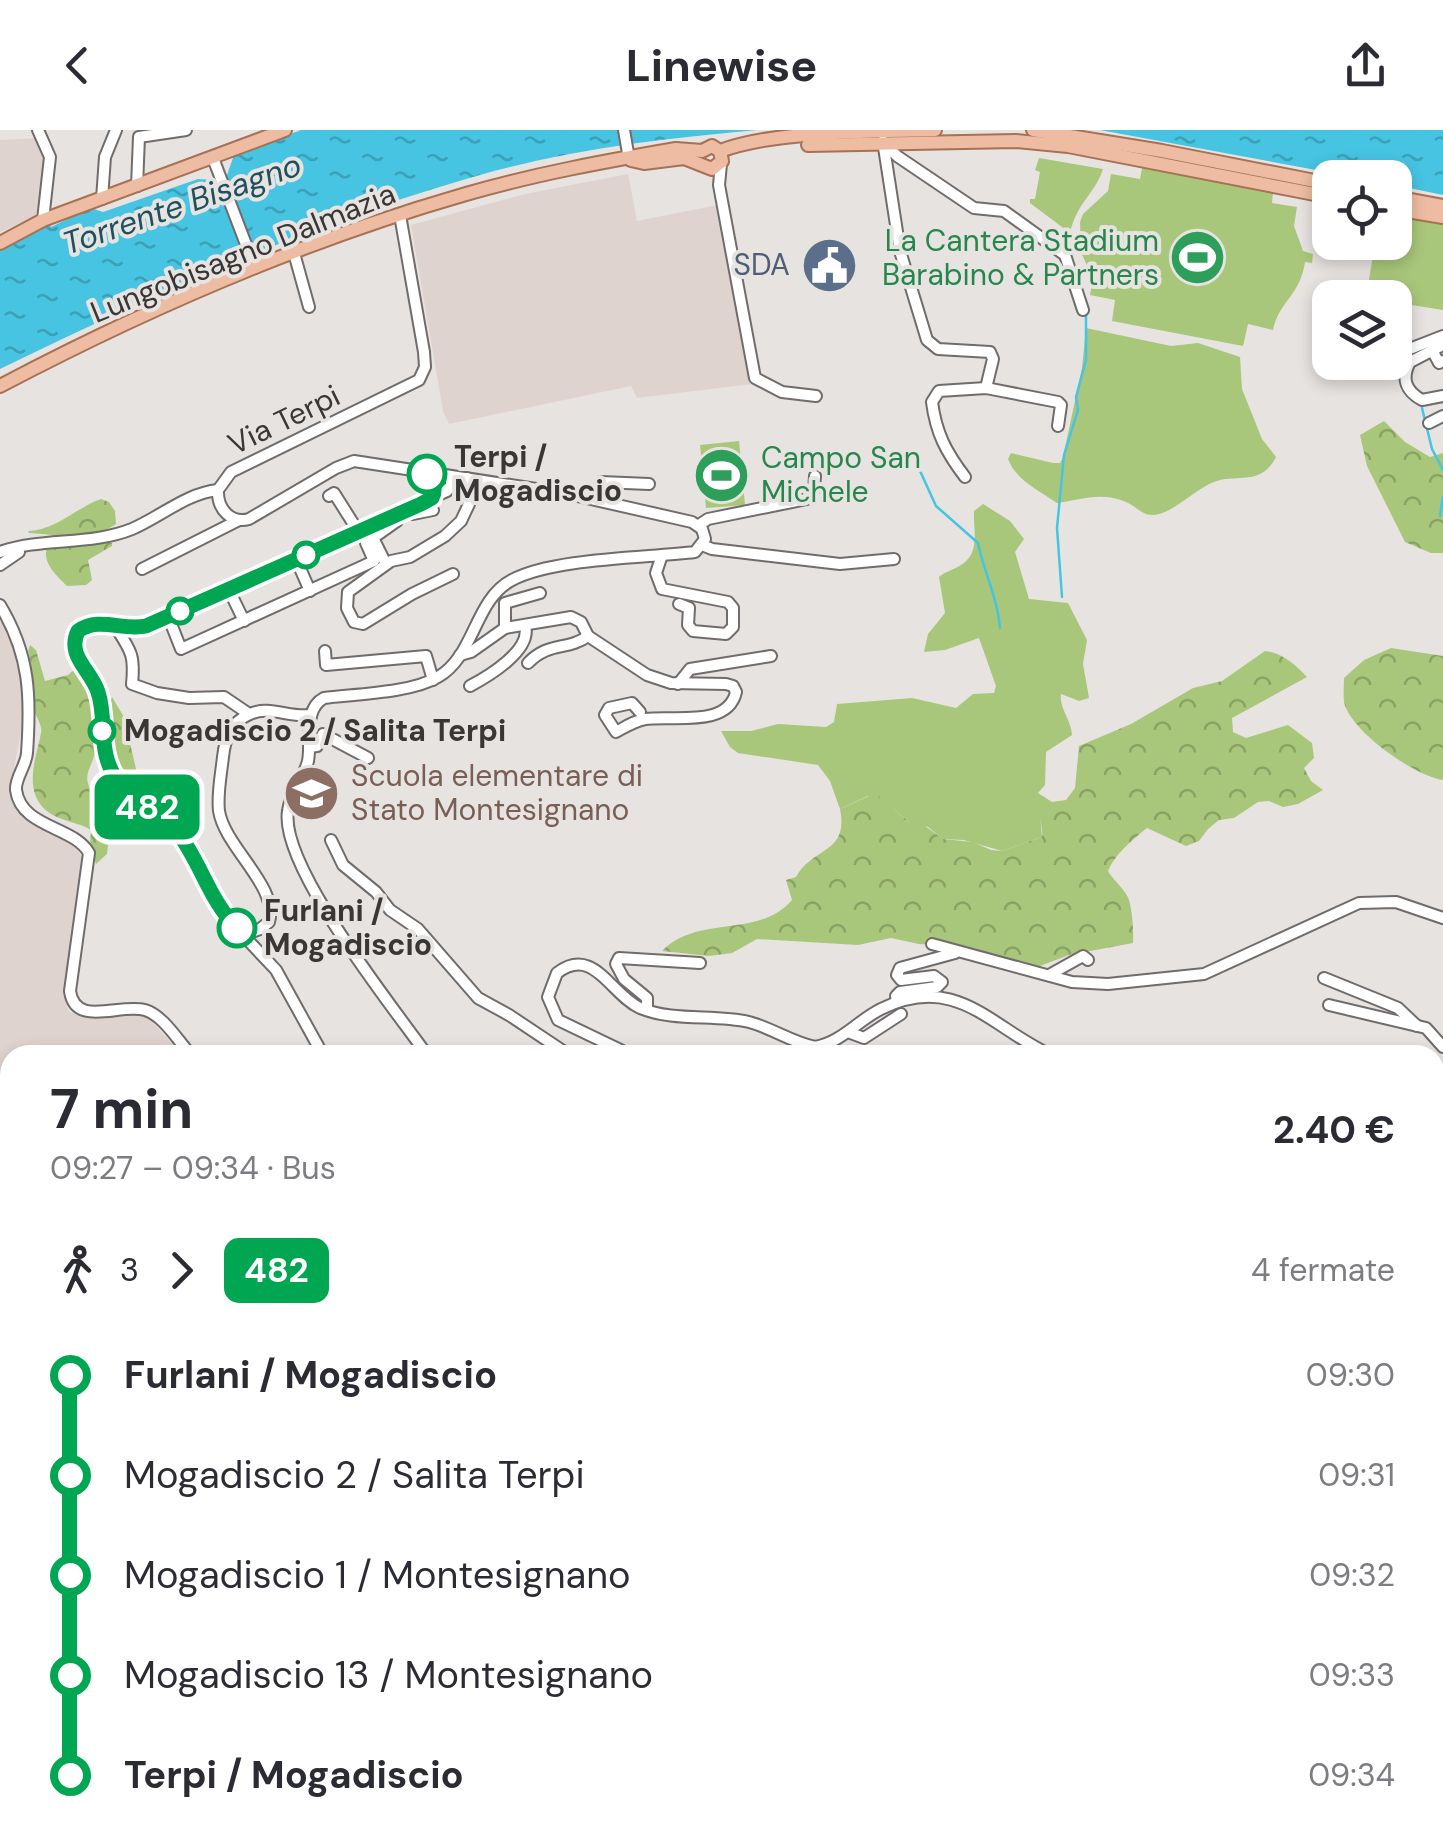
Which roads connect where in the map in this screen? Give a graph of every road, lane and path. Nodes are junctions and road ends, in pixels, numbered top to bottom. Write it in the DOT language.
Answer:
graph roads {
  1 [pos="38,130"];
  2 [pos="116,130"];
  3 [pos="186,130"];
  4 [pos="286,130"];
  5 [pos="624,130"];
  6 [pos="935,130"];
  7 [pos="1033,130"];
  8 [pos="856,131"];
  9 [pos="883,141"];
  10 [pos="628,152"];
  11 [pos="721,158"];
  12 [pos="703,160"];
  13 [pos="215,163"];
  14 [pos="1312,180"];
  15 [pos="136,186"];
  16 [pos="720,186"];
  17 [pos="1312,193"];
  18 [pos="102,199"];
  19 [pos="1412,200"];
  20 [pos="1443,206"];
  21 [pos="1412,212"];
  22 [pos="400,215"];
  23 [pos="1443,218"];
  24 [pos="42,220"];
  25 [pos="0,243"];
  26 [pos="294,253"];
  27 [pos="253,264"];
  28 [pos="309,307"];
  29 [pos="1083,310"];
  30 [pos="1443,336"];
  31 [pos="1412,348"];
  32 [pos="1437,348"];
  33 [pos="1443,361"];
  34 [pos="0,386"];
  35 [pos="986,388"];
  36 [pos="816,396"];
  37 [pos="1443,396"];
  38 [pos="1443,416"];
  39 [pos="1429,423"];
  40 [pos="1058,426"];
  41 [pos="427,474"];
  42 [pos="451,476"];
  43 [pos="815,476"];
  44 [pos="965,477"];
  45 [pos="467,478"];
  46 [pos="649,484"];
  47 [pos="218,490"];
  48 [pos="329,496"];
  49 [pos="597,499"];
  50 [pos="432,504"];
  51 [pos="237,520"];
  52 [pos="699,525"];
  53 [pos="358,531"];
  54 [pos="366,543"];
  55 [pos="702,545"];
  56 [pos="22,547"];
  57 [pos="0,552"];
  58 [pos="662,555"];
  59 [pos="894,558"];
  60 [pos="296,560"];
  61 [pos="386,564"];
  62 [pos="0,566"];
  63 [pos="142,569"];
  64 [pos="453,574"];
  65 [pos="229,590"];
  66 [pos="310,591"];
  67 [pos="540,593"];
  68 [pos="679,604"];
  69 [pos="0,605"];
  70 [pos="168,616"];
  71 [pos="244,620"];
  72 [pos="115,626"];
  73 [pos="525,626"];
  74 [pos="504,628"];
  75 [pos="588,636"];
  76 [pos="325,651"];
  77 [pos="459,656"];
  78 [pos="771,656"];
  79 [pos="528,663"];
  80 [pos="433,680"];
  81 [pos="678,684"];
  82 [pos="470,686"];
  83 [pos="640,712"];
  84 [pos="249,714"];
  85 [pos="310,715"];
  86 [pos="309,748"];
  87 [pos="368,758"];
  88 [pos="330,840"];
  89 [pos="1443,918"];
  90 [pos="269,922"];
  91 [pos="244,935"];
  92 [pos="932,944"];
  93 [pos="956,952"];
  94 [pos="263,953"];
  95 [pos="1088,960"];
  96 [pos="700,963"];
  97 [pos="1049,975"];
  98 [pos="1324,978"];
  99 [pos="897,1002"];
  100 [pos="1329,1005"];
  101 [pos="647,1010"];
  102 [pos="902,1014"];
  103 [pos="1417,1026"];
  104 [pos="848,1032"];
  105 [pos="181,1045"];
  106 [pos="317,1045"];
  107 [pos="419,1045"];
  108 [pos="554,1045"];
  109 [pos="609,1045"];
  110 [pos="810,1045"];
  111 [pos="824,1045"];
  112 [pos="1036,1045"];
  113 [pos="1442,1045"];
  1 -- 24 [label="street"];
  2 -- 18 [label="street"];
  3 -- 15 [label="street"];
  4 -- 13 [label="main road"];
  5 -- 10 [label="street"];
  6 -- 8 [label="main road"];
  7 -- 14 [label="main road"];
  8 -- 11 [label="main road"];
  9 -- 11 [label="main road"];
  9 -- 17 [label="main road"];
  9 -- 29 [label="street"];
  9 -- 35 [label="street"];
  10 -- 12 [label="main road, Lungobisagno Dalmazia"];
  10 -- 22 [label="main road, Lungobisagno Dalmazia"];
  11 -- 12 [label="main road"];
  11 -- 12 [label="main road"];
  11 -- 16 [label="street"];
  12 -- 16 [label="street"];
  13 -- 15 [label="main road"];
  13 -- 27 [label="street"];
  15 -- 18 [label="main road"];
  16 -- 36 [label="street"];
  18 -- 24 [label="main road"];
  19 -- 20 [label="main road"];
  21 -- 23 [label="main road"];
  22 -- 26 [label="main road, Lungobisagno Dalmazia"];
  22 -- 47 [label="street, Via Terpi"];
  24 -- 25 [label="main road"];
  26 -- 27 [label="main road, Lungobisagno Dalmazia"];
  26 -- 28 [label="street"];
  27 -- 34 [label="main road, Lungobisagno Dalmazia"];
  30 -- 31 [label="street"];
  32 -- 33 [label="street"];
  32 -- 37 [label="street"];
  35 -- 40 [label="street"];
  35 -- 44 [label="street"];
  38 -- 39 [label="street"];
  41 -- 42 [label="street"];
  41 -- 50 [label="street"];
  41 -- 51 [label="street"];
  42 -- 45 [label="street"];
  42 -- 50 [label="street"];
  43 -- 52 [label="street"];
  45 -- 49 [label="street"];
  45 -- 61 [label="street"];
  46 -- 49 [label="street"];
  47 -- 51 [label="street, Via Terpi"];
  47 -- 56 [label="street"];
  48 -- 53 [label="street"];
  49 -- 52 [label="street"];
  50 -- 53 [label="street"];
  50 -- 61 [label="street"];
  51 -- 63 [label="street"];
  52 -- 55 [label="street"];
  53 -- 60 [label="street"];
  54 -- 66 [label="street"];
  55 -- 58 [label="street"];
  55 -- 59 [label="street"];
  56 -- 57 [label="street"];
  56 -- 62 [label="street"];
  58 -- 68 [label="street"];
  58 -- 77 [label="street"];
  60 -- 65 [label="street"];
  60 -- 66 [label="street"];
  61 -- 64 [label="street"];
  65 -- 70 [label="street"];
  65 -- 71 [label="street"];
  66 -- 71 [label="street"];
  67 -- 74 [label="street"];
  69 -- 105 [label="street"];
  70 -- 71 [label="street"];
  70 -- 72 [label="street"];
  72 -- 84 [label="street"];
  72 -- 91 [label="street"];
  73 -- 74 [label="street"];
  73 -- 75 [label="street"];
  73 -- 82 [label="street"];
  74 -- 77 [label="street"];
  75 -- 79 [label="street"];
  75 -- 81 [label="street"];
  76 -- 80 [label="street"];
  77 -- 80 [label="street"];
  78 -- 81 [label="street"];
  80 -- 85 [label="street"];
  81 -- 83 [label="street"];
  84 -- 85 [label="street"];
  84 -- 90 [label="street"];
  85 -- 86 [label="street"];
  86 -- 87 [label="street"];
  86 -- 107 [label="street"];
  88 -- 108 [label="street"];
  89 -- 97 [label="street"];
  90 -- 91 [label="street"];
  90 -- 94 [label="street"];
  91 -- 94 [label="street"];
  92 -- 93 [label="street"];
  93 -- 97 [label="street"];
  93 -- 99 [label="street"];
  94 -- 106 [label="street"];
  95 -- 97 [label="street"];
  96 -- 101 [label="street"];
  98 -- 103 [label="street"];
  99 -- 104 [label="street"];
  99 -- 112 [label="street"];
  100 -- 103 [label="street"];
  101 -- 109 [label="street"];
  101 -- 110 [label="street"];
  102 -- 104 [label="street"];
  103 -- 113 [label="street"];
  104 -- 111 [label="street"];
}
